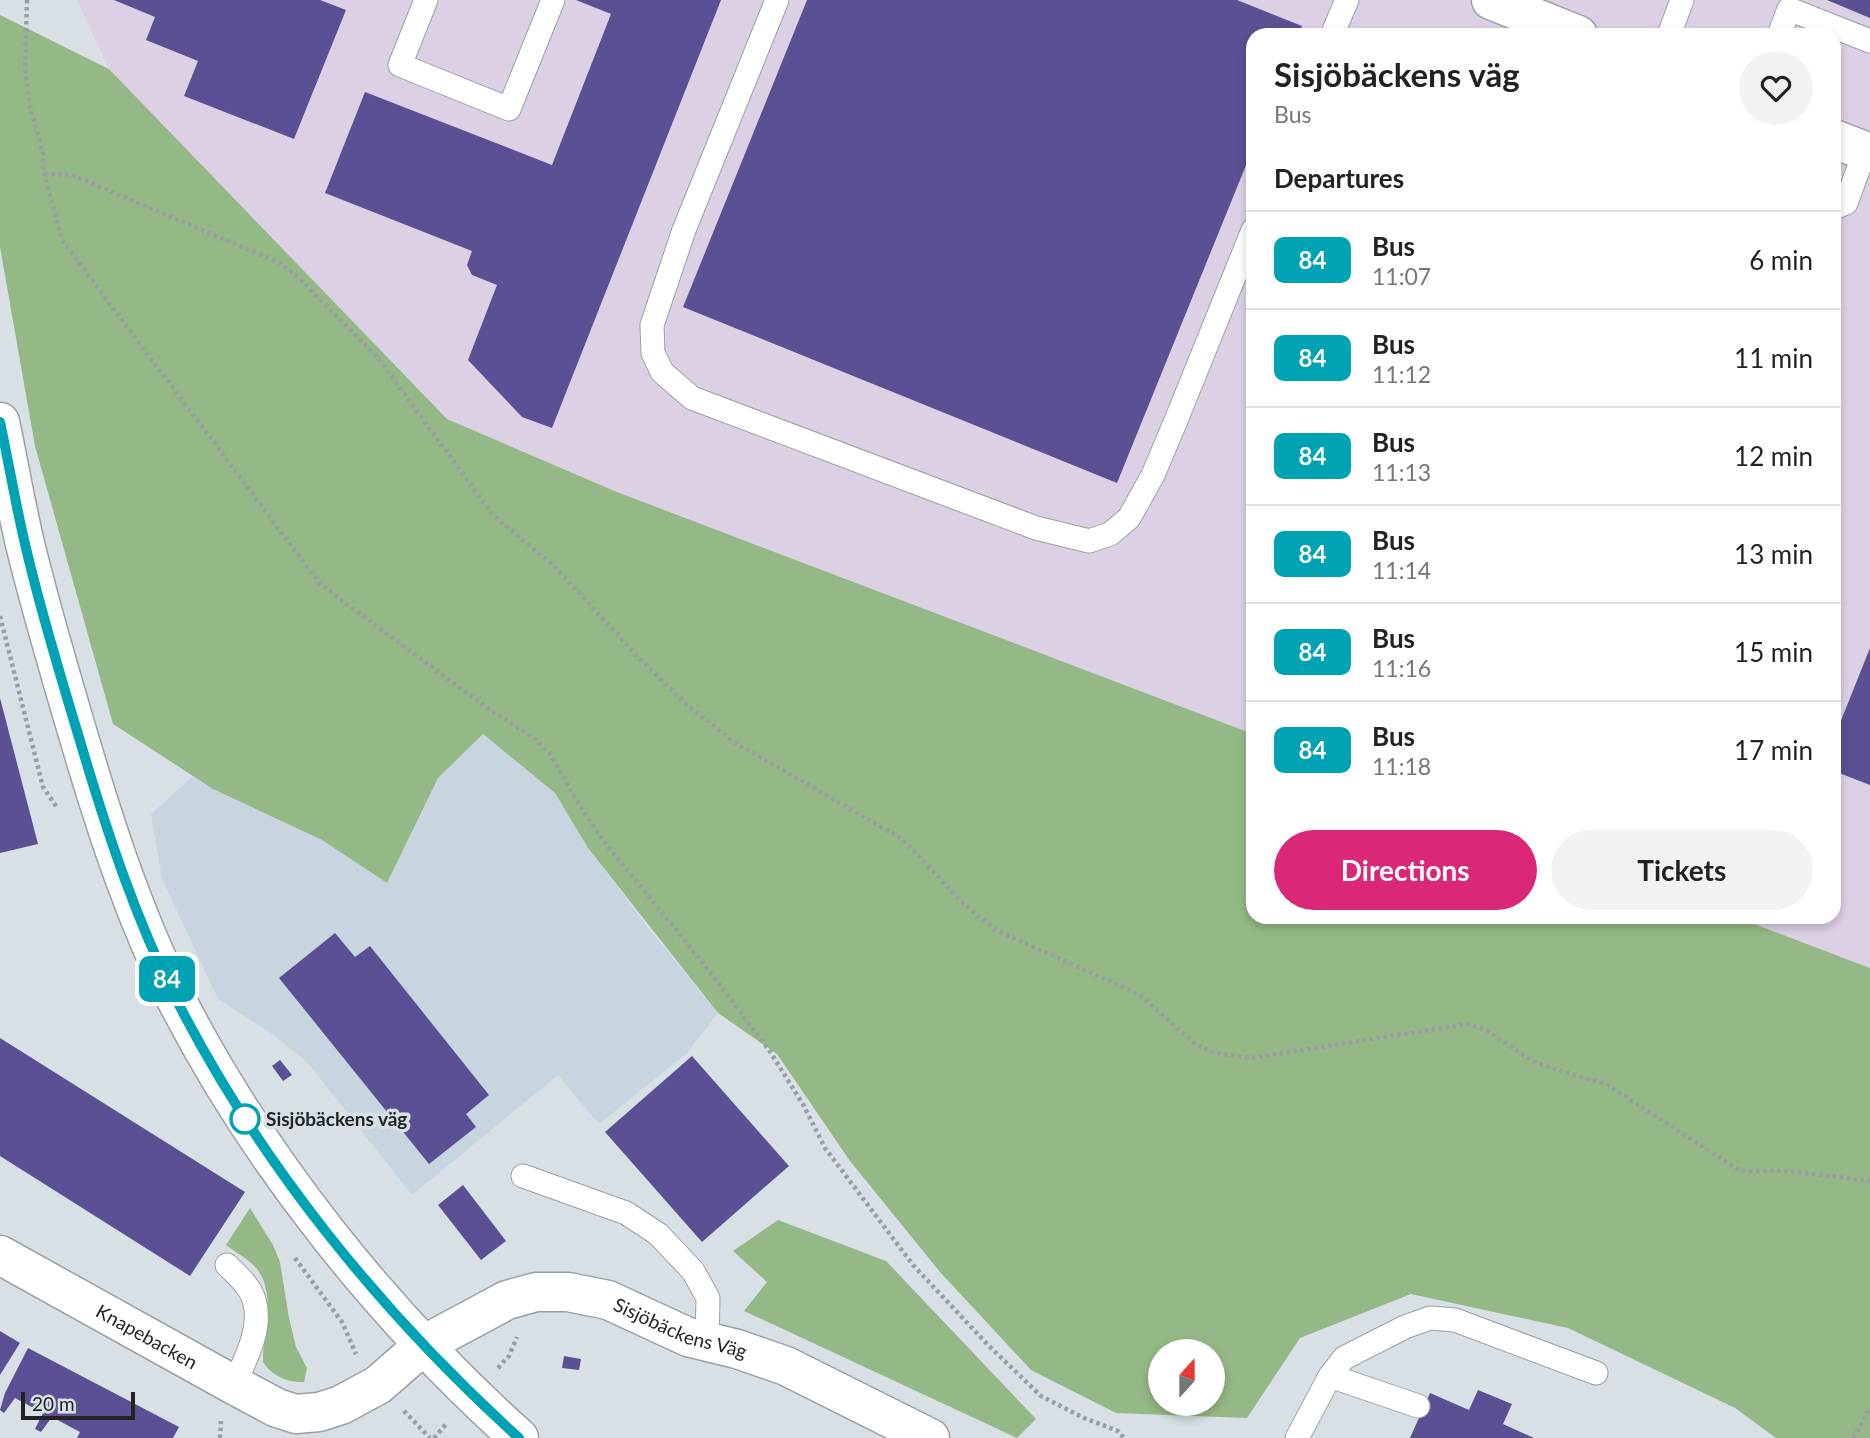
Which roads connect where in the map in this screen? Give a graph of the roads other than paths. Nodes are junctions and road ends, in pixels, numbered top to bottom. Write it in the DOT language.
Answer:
graph roads {
  1 [pos="426,0"];
  2 [pos="553,0"];
  3 [pos="777,0"];
  4 [pos="1347,0"];
  5 [pos="1491,0"];
  6 [pos="1682,0"];
  7 [pos="1335,28"];
  8 [pos="1561,28"];
  9 [pos="1672,28"];
  10 [pos="1782,28"];
  11 [pos="1838,28"];
  12 [pos="1841,29"];
  13 [pos="1870,41"];
  14 [pos="1856,148"];
  15 [pos="1841,205"];
  16 [pos="1246,247"];
  17 [pos="0,422"];
  18 [pos="523,1176"];
  19 [pos="0,1255"];
  20 [pos="227,1265"];
  21 [pos="708,1342"];
  22 [pos="425,1344"];
  23 [pos="1596,1373"];
  24 [pos="1330,1376"];
  25 [pos="234,1385"];
  26 [pos="1418,1406"];
  27 [pos="296,1426"];
  28 [pos="519,1438"];
  29 [pos="930,1438"];
  30 [pos="1297,1438"];
  1 -- 2 [label="lane"];
  3 -- 16 [label="lane"];
  4 -- 7 [label="lane"];
  5 -- 8 [label="street"];
  6 -- 9 [label="lane"];
  10 -- 11 [label="lane"];
  12 -- 13 [label="lane"];
  14 -- 15 [label="lane"];
  17 -- 22 [label="street"];
  18 -- 21 [label="lane"];
  19 -- 25 [label="street, Knapebacken"];
  20 -- 25 [label="lane"];
  21 -- 22 [label="street, Sisjöbäckens Väg"];
  21 -- 29 [label="street, Sisjöbäckens Väg"];
  22 -- 27 [label="street, Knapebacken"];
  22 -- 28 [label="street"];
  23 -- 24 [label="lane"];
  24 -- 26 [label="lane"];
  24 -- 30 [label="lane"];
  25 -- 27 [label="street, Knapebacken"];
}
